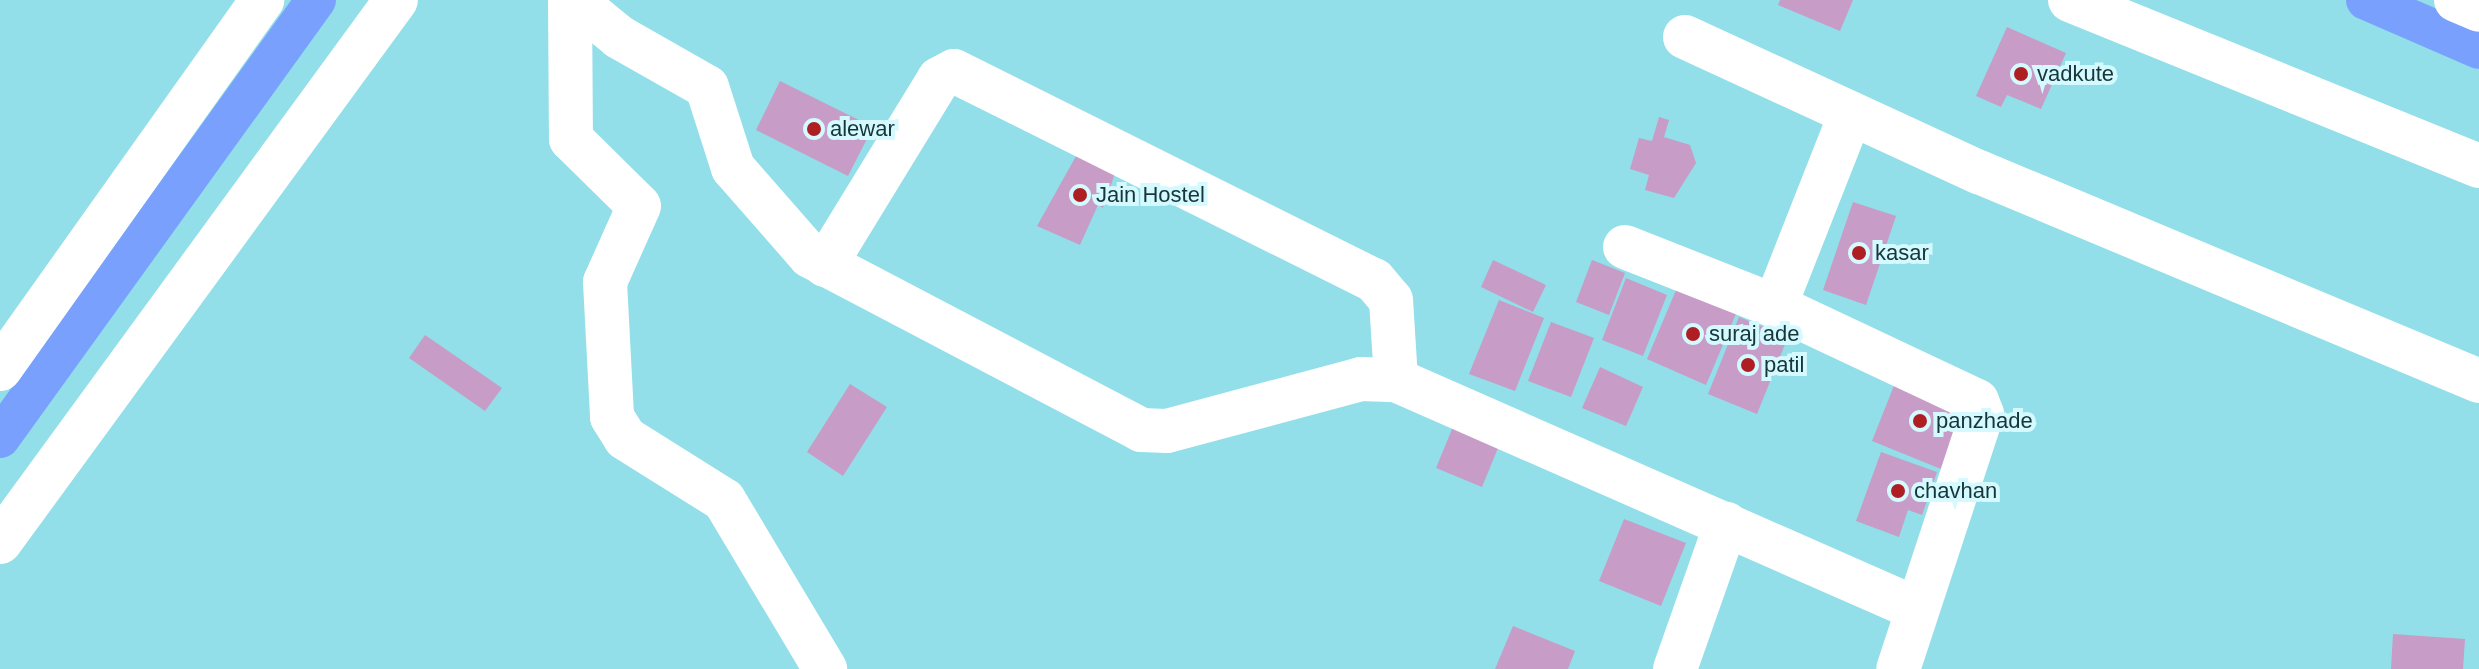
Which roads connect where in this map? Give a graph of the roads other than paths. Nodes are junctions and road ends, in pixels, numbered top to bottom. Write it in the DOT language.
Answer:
graph roads {
  1 [pos="262,0"];
  2 [pos="396,0"];
  3 [pos="572,0"];
  4 [pos="2070,0"];
  5 [pos="2456,0"];
  6 [pos="2479,10"];
  7 [pos="1685,37"];
  8 [pos="1851,113"];
  9 [pos="2479,166"];
  10 [pos="1625,247"];
  11 [pos="825,265"];
  12 [pos="1775,306"];
  13 [pos="0,369"];
  14 [pos="1396,380"];
  15 [pos="2479,381"];
  16 [pos="1726,524"];
  17 [pos="0,542"];
  18 [pos="1915,608"];
  19 [pos="825,669"];
  20 [pos="1675,669"];
  21 [pos="1898,669"];
  1 -- 13 [label="street"];
  2 -- 17 [label="street"];
  3 -- 11 [label="street"];
  3 -- 19 [label="street"];
  4 -- 9 [label="street"];
  5 -- 6 [label="street"];
  7 -- 8 [label="street"];
  8 -- 12 [label="street"];
  8 -- 15 [label="street"];
  10 -- 12 [label="street"];
  11 -- 14 [label="street"];
  11 -- 14 [label="street"];
  12 -- 18 [label="street"];
  14 -- 16 [label="street"];
  16 -- 18 [label="street"];
  16 -- 20 [label="street"];
  18 -- 21 [label="street"];
}
